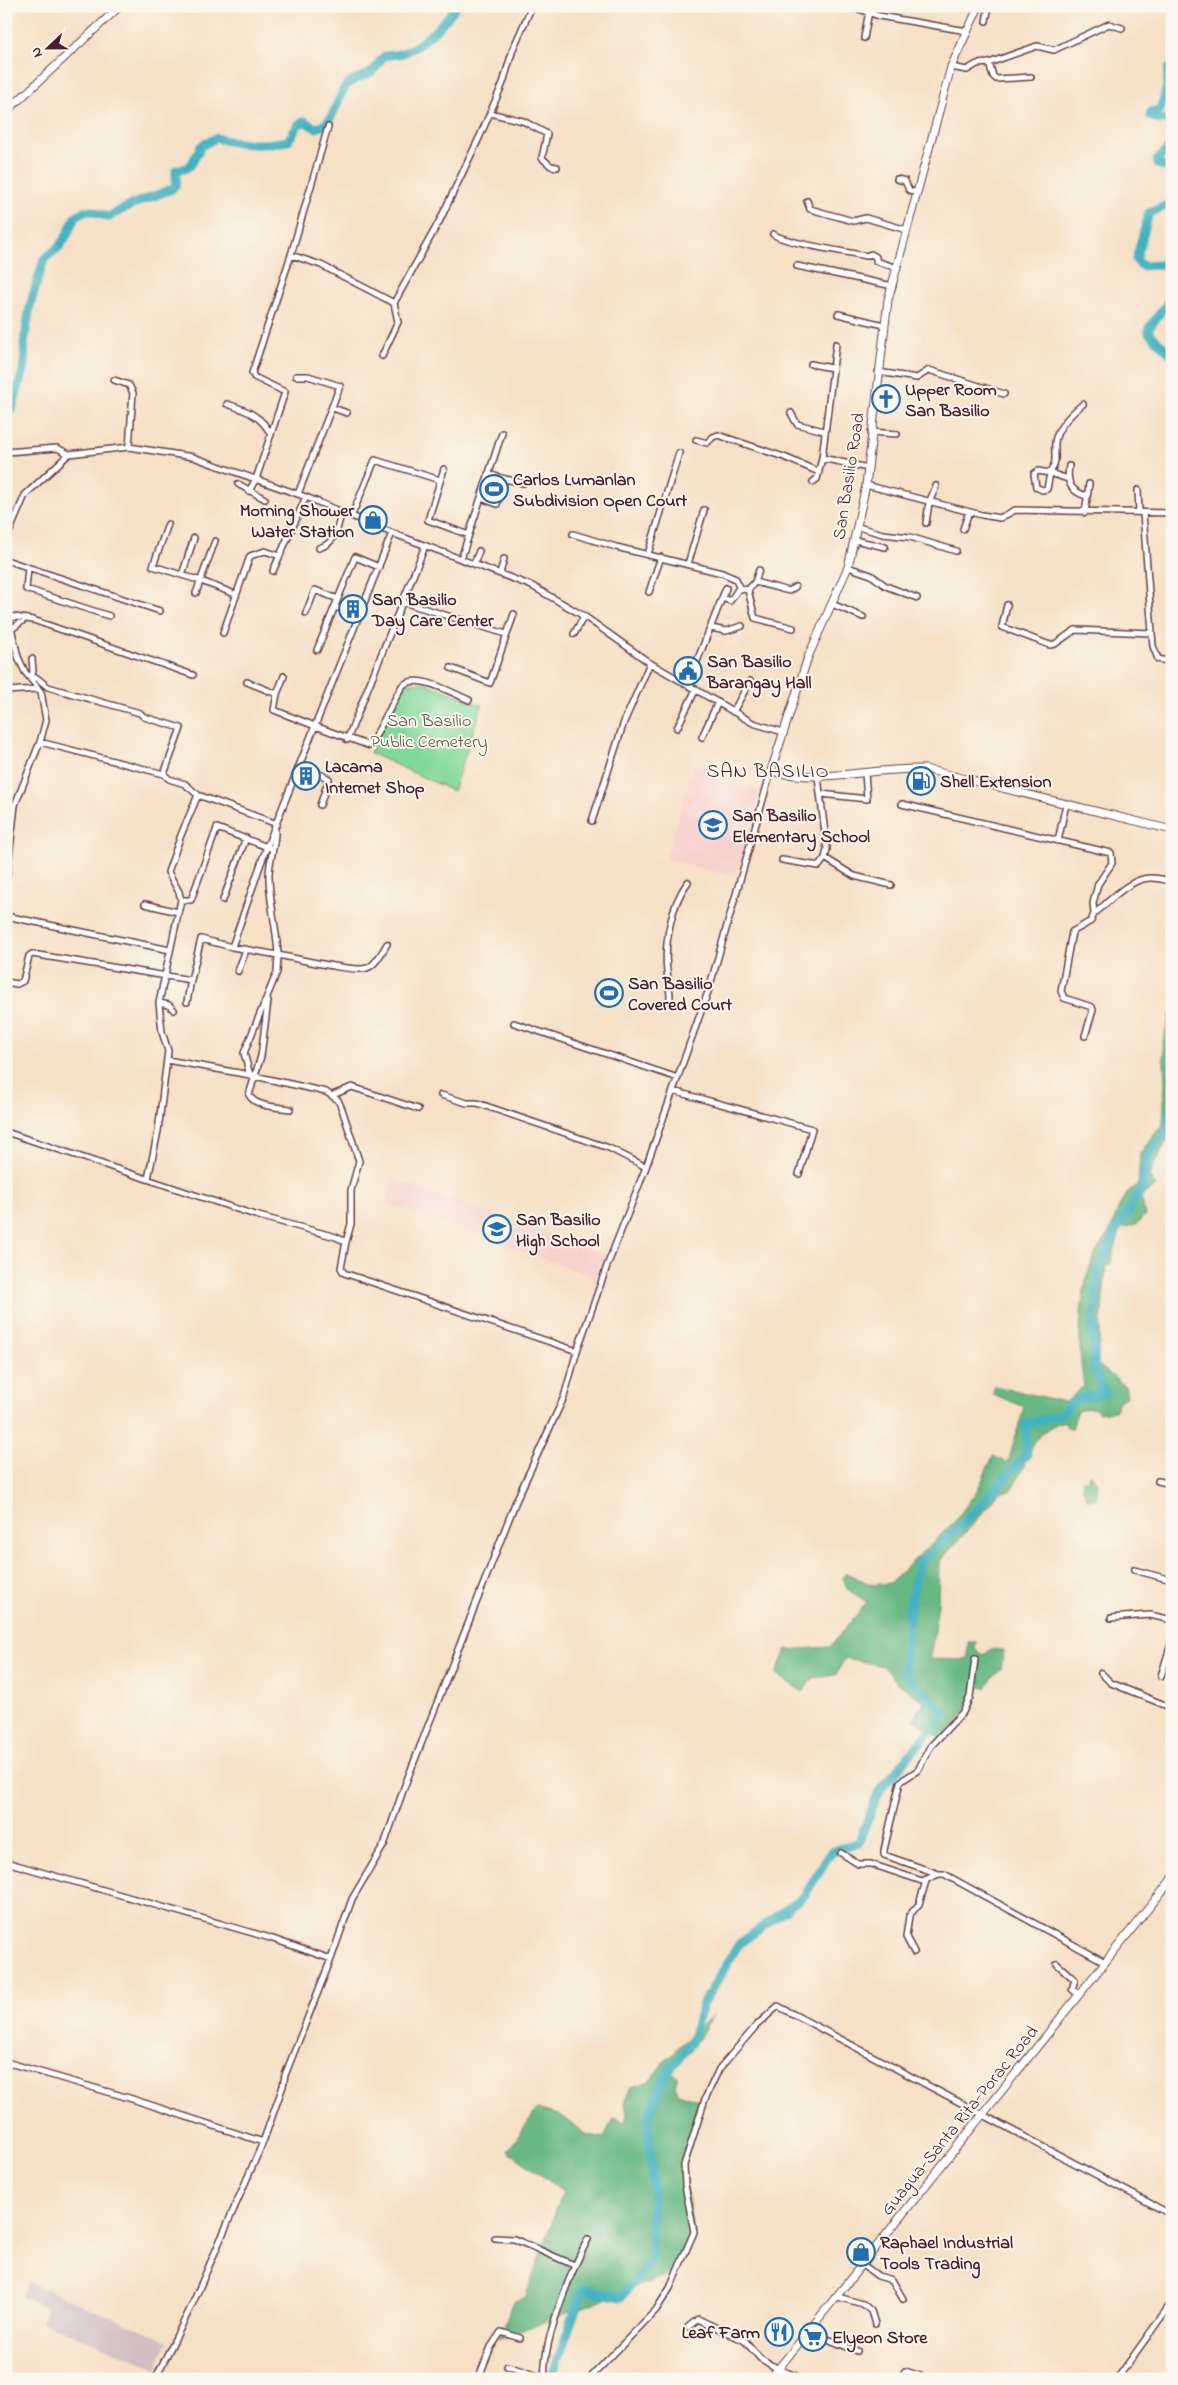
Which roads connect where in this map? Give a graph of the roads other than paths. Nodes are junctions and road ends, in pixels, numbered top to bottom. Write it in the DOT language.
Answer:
graph roads {
  1 [pos="120,6"];
  2 [pos="532,6"];
  3 [pos="818,6"];
  4 [pos="979,6"];
  5 [pos="989,6"];
  6 [pos="869,9"];
  7 [pos="986,21"];
  8 [pos="1122,28"];
  9 [pos="966,31"];
  10 [pos="864,38"];
  11 [pos="989,63"];
  12 [pos="950,67"];
  13 [pos="1031,78"];
  14 [pos="6,112"];
  15 [pos="490,113"];
  16 [pos="328,127"];
  17 [pos="557,168"];
  18 [pos="897,179"];
  19 [pos="917,193"];
  20 [pos="807,201"];
  21 [pos="906,230"];
  22 [pos="773,234"];
  23 [pos="291,255"];
  24 [pos="797,266"];
  25 [pos="897,268"];
  26 [pos="892,286"];
  27 [pos="394,303"];
  28 [pos="838,314"];
  29 [pos="884,325"];
  30 [pos="836,344"];
  31 [pos="382,356"];
  32 [pos="811,364"];
  33 [pos="832,368"];
  34 [pos="878,372"];
  35 [pos="296,376"];
  36 [pos="114,380"];
  37 [pos="1004,394"];
  38 [pos="227,404"];
  39 [pos="1083,404"];
  40 [pos="332,408"];
  41 [pos="347,413"];
  42 [pos="791,414"];
  43 [pos="824,431"];
  44 [pos="871,432"];
  45 [pos="502,433"];
  46 [pos="897,434"];
  47 [pos="271,435"];
  48 [pos="696,440"];
  49 [pos="129,447"];
  50 [pos="6,452"];
  51 [pos="679,453"];
  52 [pos="69,454"];
  53 [pos="822,458"];
  54 [pos="1069,466"];
  55 [pos="444,468"];
  56 [pos="868,468"];
  57 [pos="819,472"];
  58 [pos="488,474"];
  59 [pos="505,479"];
  60 [pos="1068,479"];
  61 [pos="440,480"];
  62 [pos="255,481"];
  63 [pos="813,482"];
  64 [pos="523,483"];
  65 [pos="238,484"];
  66 [pos="1089,484"];
  67 [pos="866,486"];
  68 [pos="936,486"];
  69 [pos="1138,490"];
  70 [pos="249,491"];
  71 [pos="298,494"];
  72 [pos="1087,496"];
  73 [pos="481,498"];
  74 [pos="265,500"];
  75 [pos="304,500"];
  76 [pos="929,503"];
  77 [pos="704,510"];
  78 [pos="968,512"];
  79 [pos="1085,512"];
  80 [pos="1141,512"];
  81 [pos="341,513"];
  82 [pos="1172,513"];
  83 [pos="352,516"];
  84 [pos="926,523"];
  85 [pos="168,524"];
  86 [pos="858,527"];
  87 [pos="964,529"];
  88 [pos="392,533"];
  89 [pos="573,534"];
  90 [pos="468,535"];
  91 [pos="194,538"];
  92 [pos="6,540"];
  93 [pos="855,540"];
  94 [pos="215,541"];
  95 [pos="425,546"];
  96 [pos="885,547"];
  97 [pos="319,548"];
  98 [pos="479,551"];
  99 [pos="956,551"];
  100 [pos="648,554"];
  101 [pos="280,556"];
  102 [pos="661,557"];
  103 [pos="504,558"];
  104 [pos="461,559"];
  105 [pos="6,560"];
  106 [pos="474,564"];
  107 [pos="688,564"];
  108 [pos="378,567"];
  109 [pos="848,567"];
  110 [pos="28,568"];
  111 [pos="759,570"];
  112 [pos="273,571"];
  113 [pos="500,573"];
  114 [pos="182,575"];
  115 [pos="201,580"];
  116 [pos="755,582"];
  117 [pos="795,587"];
  118 [pos="726,588"];
  119 [pos="739,588"];
  120 [pos="748,590"];
  121 [pos="650,592"];
  122 [pos="196,593"];
  123 [pos="235,594"];
  124 [pos="723,598"];
  125 [pos="917,598"];
  126 [pos="338,599"];
  127 [pos="403,602"];
  128 [pos="832,604"];
  129 [pos="1008,605"];
  130 [pos="6,606"];
  131 [pos="335,607"];
  132 [pos="160,611"];
  133 [pos="306,613"];
  134 [pos="514,614"];
  135 [pos="9,616"];
  136 [pos="109,616"];
  137 [pos="359,616"];
  138 [pos="584,616"];
  139 [pos="863,617"];
  140 [pos="26,619"];
  141 [pos="742,626"];
  142 [pos="711,628"];
  143 [pos="794,628"];
  144 [pos="12,629"];
  145 [pos="222,633"];
  146 [pos="1152,633"];
  147 [pos="506,634"];
  148 [pos="574,634"];
  149 [pos="317,650"];
  150 [pos="32,659"];
  151 [pos="1172,662"];
  152 [pos="650,663"];
  153 [pos="451,668"];
  154 [pos="193,675"];
  155 [pos="284,676"];
  156 [pos="31,678"];
  157 [pos="750,680"];
  158 [pos="247,682"];
  159 [pos="688,684"];
  160 [pos="38,689"];
  161 [pos="696,689"];
  162 [pos="6,691"];
  163 [pos="277,694"];
  164 [pos="469,700"];
  165 [pos="718,702"];
  166 [pos="733,712"];
  167 [pos="315,726"];
  168 [pos="677,728"];
  169 [pos="783,732"];
  170 [pos="702,737"];
  171 [pos="348,740"];
  172 [pos="40,742"];
  173 [pos="301,764"];
  174 [pos="771,771"];
  175 [pos="865,773"];
  176 [pos="164,774"];
  177 [pos="818,777"];
  178 [pos="820,794"];
  179 [pos="198,795"];
  180 [pos="902,804"];
  181 [pos="1066,804"];
  182 [pos="320,805"];
  183 [pos="592,821"];
  184 [pos="276,826"];
  185 [pos="1172,830"];
  186 [pos="246,838"];
  187 [pos="1058,841"];
  188 [pos="267,846"];
  189 [pos="273,849"];
  190 [pos="826,858"];
  191 [pos="782,860"];
  192 [pos="1172,881"];
  193 [pos="688,882"];
  194 [pos="6,884"];
  195 [pos="891,886"];
  196 [pos="181,900"];
  197 [pos="223,900"];
  198 [pos="145,904"];
  199 [pos="178,912"];
  200 [pos="1094,914"];
  201 [pos="6,916"];
  202 [pos="387,944"];
  203 [pos="232,947"];
  204 [pos="170,950"];
  205 [pos="246,950"];
  206 [pos="278,955"];
  207 [pos="238,971"];
  208 [pos="164,976"];
  209 [pos="191,980"];
  210 [pos="6,982"];
  211 [pos="268,994"];
  212 [pos="670,998"];
  213 [pos="187,1002"];
  214 [pos="160,1003"];
  215 [pos="174,1010"];
  216 [pos="514,1023"];
  217 [pos="1085,1036"];
  218 [pos="167,1060"];
  219 [pos="252,1075"];
  220 [pos="678,1078"];
  221 [pos="673,1090"];
  222 [pos="441,1095"];
  223 [pos="333,1096"];
  224 [pos="290,1109"];
  225 [pos="418,1109"];
  226 [pos="6,1132"];
  227 [pos="646,1167"];
  228 [pos="799,1174"];
  229 [pos="148,1179"];
  230 [pos="346,1242"];
  231 [pos="577,1351"];
  232 [pos="1158,1481"];
  233 [pos="1172,1484"];
  234 [pos="1134,1570"];
  235 [pos="1172,1580"];
  236 [pos="1111,1618"];
  237 [pos="1172,1620"];
  238 [pos="1172,1641"];
  239 [pos="975,1659"];
  240 [pos="1101,1673"];
  241 [pos="1161,1676"];
  242 [pos="1172,1708"];
  243 [pos="841,1853"];
  244 [pos="6,1862"];
  245 [pos="939,1874"];
  246 [pos="1172,1879"];
  247 [pos="926,1881"];
  248 [pos="914,1952"];
  249 [pos="332,1959"];
  250 [pos="1105,1962"];
  251 [pos="1057,1964"];
  252 [pos="1079,1994"];
  253 [pos="6,2062"];
  254 [pos="981,2115"];
  255 [pos="263,2142"];
  256 [pos="1172,2215"];
  257 [pos="495,2238"];
  258 [pos="588,2239"];
  259 [pos="574,2265"];
  260 [pos="863,2265"];
  261 [pos="838,2297"];
  262 [pos="903,2299"];
  263 [pos="1172,2302"];
  264 [pos="875,2324"];
  265 [pos="688,2327"];
  266 [pos="808,2331"];
  267 [pos="520,2338"];
  268 [pos="857,2351"];
  269 [pos="507,2366"];
  270 [pos="778,2369"];
  271 [pos="544,2378"];
  272 [pos="155,2379"];
  273 [pos="478,2379"];
  274 [pos="589,2379"];
  275 [pos="770,2379"];
  276 [pos="803,2379"];
  277 [pos="900,2379"];
  278 [pos="930,2379"];
  279 [pos="1117,2379"];
  1 -- 14 [label="street"];
  2 -- 15 [label="street"];
  3 -- 6 [label="street"];
  4 -- 9 [label="street, San Basilio Road"];
  5 -- 7 [label="street"];
  6 -- 9 [label="street"];
  6 -- 10 [label="street"];
  8 -- 11 [label="street"];
  9 -- 12 [label="street, San Basilio Road"];
  11 -- 12 [label="street"];
  11 -- 13 [label="street"];
  12 -- 19 [label="street, San Basilio Road"];
  15 -- 17 [label="street"];
  15 -- 27 [label="street"];
  16 -- 23 [label="street"];
  18 -- 19 [label="street"];
  19 -- 21 [label="street, San Basilio Road"];
  20 -- 21 [label="street"];
  21 -- 25 [label="street, San Basilio Road"];
  22 -- 25 [label="street"];
  23 -- 27 [label="street"];
  23 -- 47 [label="street"];
  24 -- 26 [label="street"];
  25 -- 26 [label="street, San Basilio Road"];
  26 -- 29 [label="street, San Basilio Road"];
  27 -- 31 [label="street"];
  28 -- 29 [label="street"];
  29 -- 34 [label="street, San Basilio Road"];
  30 -- 33 [label="street"];
  32 -- 33 [label="street"];
  33 -- 43 [label="street"];
  34 -- 37 [label="street"];
  34 -- 44 [label="street, San Basilio Road"];
  35 -- 40 [label="street"];
  36 -- 49 [label="street"];
  38 -- 47 [label="street"];
  39 -- 60 [label="street"];
  40 -- 41 [label="street"];
  40 -- 71 [label="street"];
  42 -- 43 [label="street"];
  43 -- 53 [label="street"];
  44 -- 46 [label="street"];
  44 -- 56 [label="street, San Basilio Road"];
  45 -- 58 [label="street"];
  47 -- 62 [label="street"];
  48 -- 57 [label="street"];
  49 -- 52 [label="street"];
  49 -- 62 [label="street"];
  50 -- 52 [label="street"];
  51 -- 100 [label="street"];
  52 -- 92 [label="street"];
  53 -- 56 [label="street"];
  53 -- 57 [label="street"];
  54 -- 60 [label="street"];
  55 -- 61 [label="street"];
  56 -- 67 [label="street, San Basilio Road"];
  57 -- 63 [label="street"];
  58 -- 59 [label="street"];
  58 -- 73 [label="street"];
  59 -- 64 [label="street"];
  59 -- 73 [label="street"];
  60 -- 72 [label="street"];
  61 -- 83 [label="street"];
  61 -- 90 [label="street"];
  62 -- 70 [label="street"];
  62 -- 71 [label="street"];
  65 -- 70 [label="street"];
  66 -- 72 [label="street"];
  67 -- 76 [label="street"];
  67 -- 86 [label="street, San Basilio Road"];
  68 -- 76 [label="street"];
  69 -- 80 [label="street"];
  70 -- 74 [label="street"];
  71 -- 75 [label="street"];
  72 -- 79 [label="street"];
  73 -- 90 [label="street"];
  75 -- 81 [label="street"];
  75 -- 101 [label="street"];
  76 -- 78 [label="street"];
  76 -- 84 [label="street"];
  77 -- 107 [label="street"];
  78 -- 79 [label="street"];
  78 -- 87 [label="street"];
  79 -- 80 [label="street"];
  80 -- 82 [label="street"];
  80 -- 146 [label="street"];
  81 -- 83 [label="street"];
  81 -- 97 [label="street"];
  83 -- 88 [label="street"];
  85 -- 114 [label="street"];
  86 -- 93 [label="street, San Basilio Road"];
  86 -- 99 [label="street"];
  88 -- 95 [label="street"];
  88 -- 108 [label="street"];
  89 -- 100 [label="street"];
  90 -- 104 [label="street"];
  91 -- 114 [label="street"];
  93 -- 96 [label="street"];
  93 -- 109 [label="street, San Basilio Road"];
  94 -- 115 [label="street"];
  95 -- 104 [label="street"];
  95 -- 127 [label="street"];
  98 -- 106 [label="street"];
  100 -- 102 [label="street"];
  101 -- 112 [label="street"];
  101 -- 123 [label="street"];
  102 -- 107 [label="street"];
  102 -- 121 [label="street"];
  103 -- 113 [label="street"];
  104 -- 106 [label="street"];
  105 -- 110 [label="street"];
  106 -- 113 [label="street"];
  107 -- 119 [label="street"];
  108 -- 126 [label="street"];
  108 -- 137 [label="street"];
  109 -- 125 [label="street"];
  109 -- 128 [label="street, San Basilio Road"];
  110 -- 132 [label="street"];
  110 -- 136 [label="street"];
  111 -- 116 [label="street"];
  113 -- 138 [label="street"];
  114 -- 115 [label="street"];
  115 -- 122 [label="street"];
  115 -- 123 [label="street"];
  116 -- 117 [label="street"];
  116 -- 120 [label="street"];
  118 -- 124 [label="street"];
  119 -- 120 [label="street"];
  119 -- 124 [label="street"];
  120 -- 143 [label="street"];
  123 -- 145 [label="street"];
  124 -- 142 [label="street"];
  126 -- 131 [label="street"];
  126 -- 133 [label="street"];
  127 -- 147 [label="street"];
  127 -- 171 [label="street"];
  128 -- 139 [label="street"];
  128 -- 169 [label="street, San Basilio Road"];
  129 -- 146 [label="street"];
  130 -- 135 [label="street"];
  131 -- 137 [label="street"];
  131 -- 149 [label="street"];
  134 -- 147 [label="street"];
  135 -- 140 [label="street"];
  135 -- 144 [label="street"];
  137 -- 167 [label="street"];
  138 -- 148 [label="street"];
  138 -- 152 [label="street"];
  140 -- 144 [label="street"];
  140 -- 154 [label="street"];
  141 -- 142 [label="street"];
  142 -- 159 [label="street"];
  144 -- 156 [label="street"];
  146 -- 151 [label="street"];
  147 -- 153 [label="street"];
  150 -- 156 [label="street"];
  152 -- 159 [label="street"];
  152 -- 183 [label="street"];
  155 -- 163 [label="street"];
  156 -- 160 [label="street"];
  156 -- 176 [label="street"];
  157 -- 166 [label="street"];
  158 -- 163 [label="street"];
  159 -- 161 [label="street"];
  160 -- 162 [label="street"];
  160 -- 172 [label="street"];
  161 -- 165 [label="street"];
  161 -- 168 [label="street"];
  163 -- 167 [label="street"];
  164 -- 171 [label="street"];
  165 -- 166 [label="street"];
  165 -- 170 [label="street"];
  166 -- 169 [label="street"];
  167 -- 171 [label="street"];
  167 -- 173 [label="street"];
  169 -- 174 [label="street, San Basilio Road"];
  172 -- 176 [label="street"];
  172 -- 194 [label="street"];
  173 -- 182 [label="street"];
  173 -- 184 [label="street"];
  174 -- 177 [label="street"];
  174 -- 220 [label="street"];
  175 -- 177 [label="street"];
  175 -- 178 [label="street"];
  175 -- 181 [label="street"];
  176 -- 179 [label="street"];
  177 -- 178 [label="street"];
  178 -- 190 [label="street"];
  179 -- 184 [label="street"];
  179 -- 196 [label="street"];
  180 -- 187 [label="street"];
  181 -- 185 [label="street"];
  181 -- 187 [label="street"];
  184 -- 188 [label="street"];
  184 -- 189 [label="street"];
  186 -- 188 [label="street"];
  186 -- 196 [label="street"];
  186 -- 197 [label="street"];
  187 -- 200 [label="street"];
  188 -- 189 [label="street"];
  188 -- 203 [label="street"];
  189 -- 206 [label="street"];
  190 -- 191 [label="street"];
  190 -- 195 [label="street"];
  192 -- 200 [label="street"];
  193 -- 212 [label="street"];
  196 -- 199 [label="street"];
  198 -- 199 [label="street"];
  199 -- 204 [label="street"];
  200 -- 217 [label="street"];
  201 -- 204 [label="street"];
  202 -- 206 [label="street"];
  203 -- 205 [label="street"];
  203 -- 209 [label="street"];
  204 -- 208 [label="street"];
  205 -- 206 [label="street"];
  205 -- 207 [label="street"];
  206 -- 211 [label="street"];
  208 -- 209 [label="street"];
  208 -- 210 [label="street"];
  208 -- 214 [label="street"];
  209 -- 213 [label="street"];
  211 -- 219 [label="street"];
  211 -- 219 [label="street"];
  214 -- 215 [label="street"];
  214 -- 218 [label="street"];
  216 -- 220 [label="street"];
  218 -- 219 [label="street"];
  218 -- 229 [label="street"];
  219 -- 223 [label="street"];
  219 -- 224 [label="street"];
  220 -- 221 [label="street"];
  221 -- 227 [label="street"];
  221 -- 228 [label="street"];
  222 -- 227 [label="street"];
  223 -- 225 [label="street"];
  223 -- 230 [label="street"];
  226 -- 229 [label="street"];
  227 -- 231 [label="street"];
  229 -- 230 [label="street"];
  230 -- 231 [label="street"];
  231 -- 249 [label="street"];
  232 -- 233 [label="street"];
  234 -- 235 [label="street"];
  236 -- 237 [label="street"];
  238 -- 241 [label="street"];
  239 -- 245 [label="street"];
  240 -- 242 [label="street"];
  243 -- 247 [label="street"];
  244 -- 249 [label="street"];
  245 -- 247 [label="street"];
  245 -- 250 [label="street"];
  246 -- 250 [label="street, Guagua-Santa Rita-Porac Road"];
  247 -- 248 [label="street"];
  249 -- 255 [label="street"];
  250 -- 252 [label="street, Guagua-Santa Rita-Porac Road"];
  251 -- 252 [label="street"];
  252 -- 254 [label="street, Guagua-Santa Rita-Porac Road"];
  253 -- 255 [label="street"];
  254 -- 256 [label="street"];
  254 -- 260 [label="street, Guagua-Santa Rita-Porac Road"];
  254 -- 274 [label="street"];
  255 -- 272 [label="street"];
  257 -- 259 [label="street"];
  258 -- 259 [label="street"];
  259 -- 271 [label="street"];
  260 -- 261 [label="street, Guagua-Santa Rita-Porac Road"];
  260 -- 262 [label="street"];
  261 -- 264 [label="street"];
  261 -- 266 [label="street, Guagua-Santa Rita-Porac Road"];
  263 -- 279 [label="street"];
  265 -- 270 [label="street"];
  266 -- 268 [label="street"];
  266 -- 270 [label="street, Guagua-Santa Rita-Porac Road"];
  267 -- 273 [label="street"];
  269 -- 271 [label="street"];
  270 -- 275 [label="street, Guagua-Santa Rita-Porac Road"];
  270 -- 276 [label="street"];
  277 -- 278 [label="street"];
}
